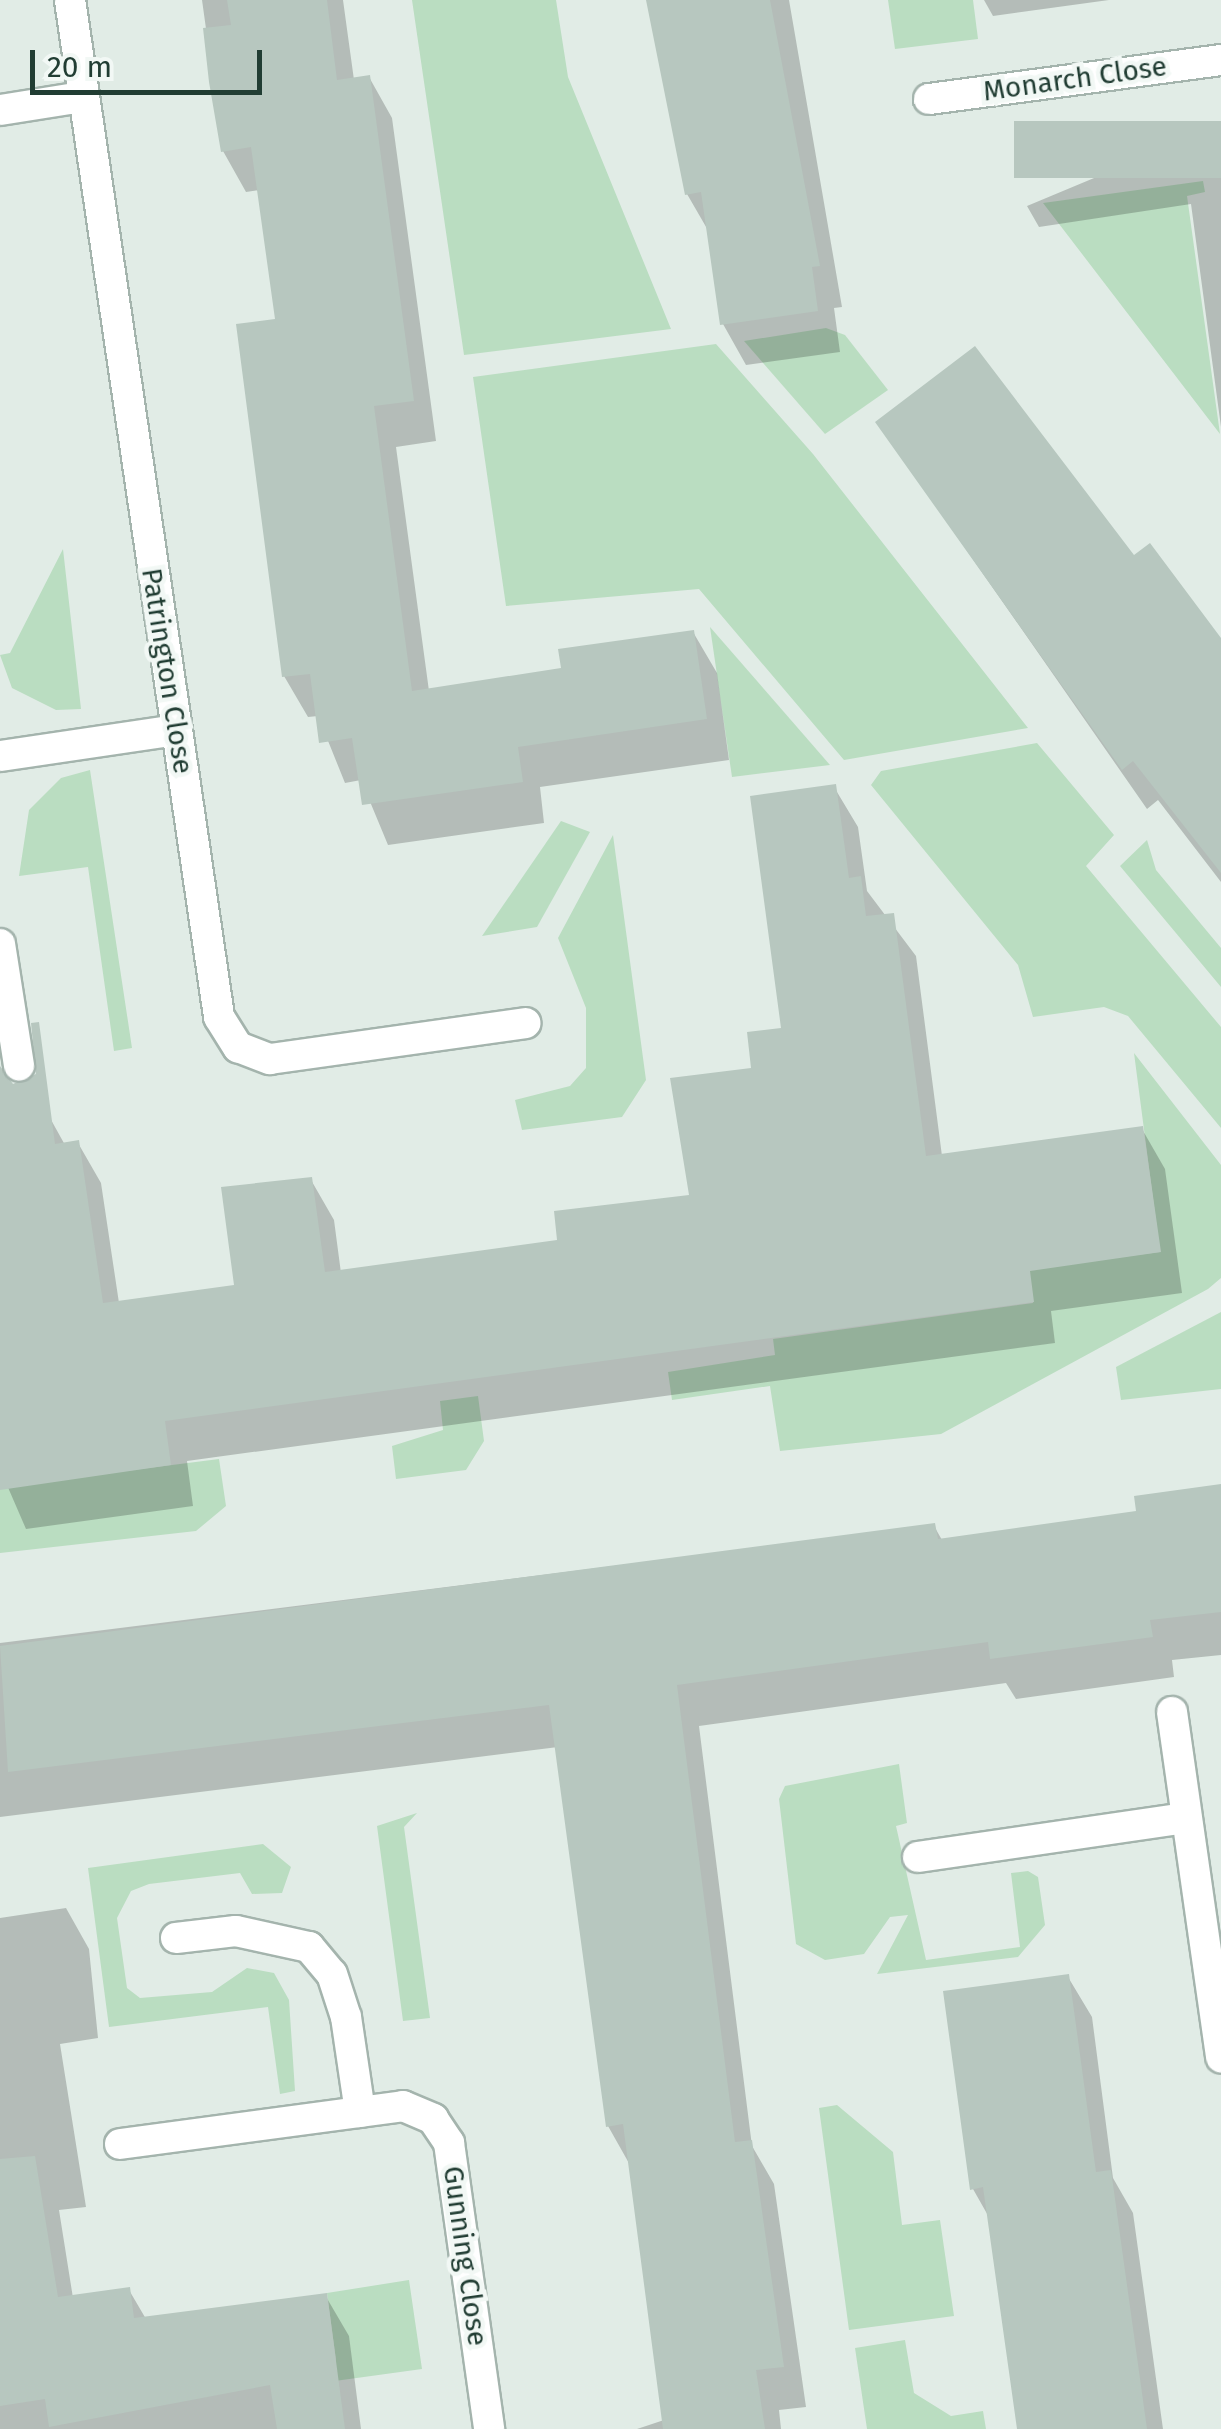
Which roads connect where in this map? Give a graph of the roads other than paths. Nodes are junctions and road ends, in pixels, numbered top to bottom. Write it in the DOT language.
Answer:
graph roads {
  1 [pos="70,0"];
  2 [pos="1221,60"];
  3 [pos="82,97"];
  4 [pos="929,99"];
  5 [pos="0,110"];
  6 [pos="176,730"];
  7 [pos="0,756"];
  8 [pos="0,944"];
  9 [pos="524,1022"];
  10 [pos="19,1066"];
  11 [pos="1172,1712"];
  12 [pos="1186,1818"];
  13 [pos="918,1857"];
  14 [pos="176,1938"];
  15 [pos="1221,2058"];
  16 [pos="360,2112"];
  17 [pos="120,2144"];
  18 [pos="489,2429"];
  1 -- 3 [label="street, Patrington Close"];
  2 -- 4 [label="street, Monarch Close"];
  3 -- 5 [label="street"];
  3 -- 6 [label="street, Patrington Close"];
  6 -- 7 [label="street"];
  6 -- 9 [label="street, Patrington Close"];
  8 -- 10 [label="street"];
  11 -- 12 [label="street"];
  12 -- 13 [label="street"];
  12 -- 15 [label="street"];
  14 -- 16 [label="street"];
  16 -- 17 [label="street"];
  16 -- 18 [label="street, Gunning Close"];
}
